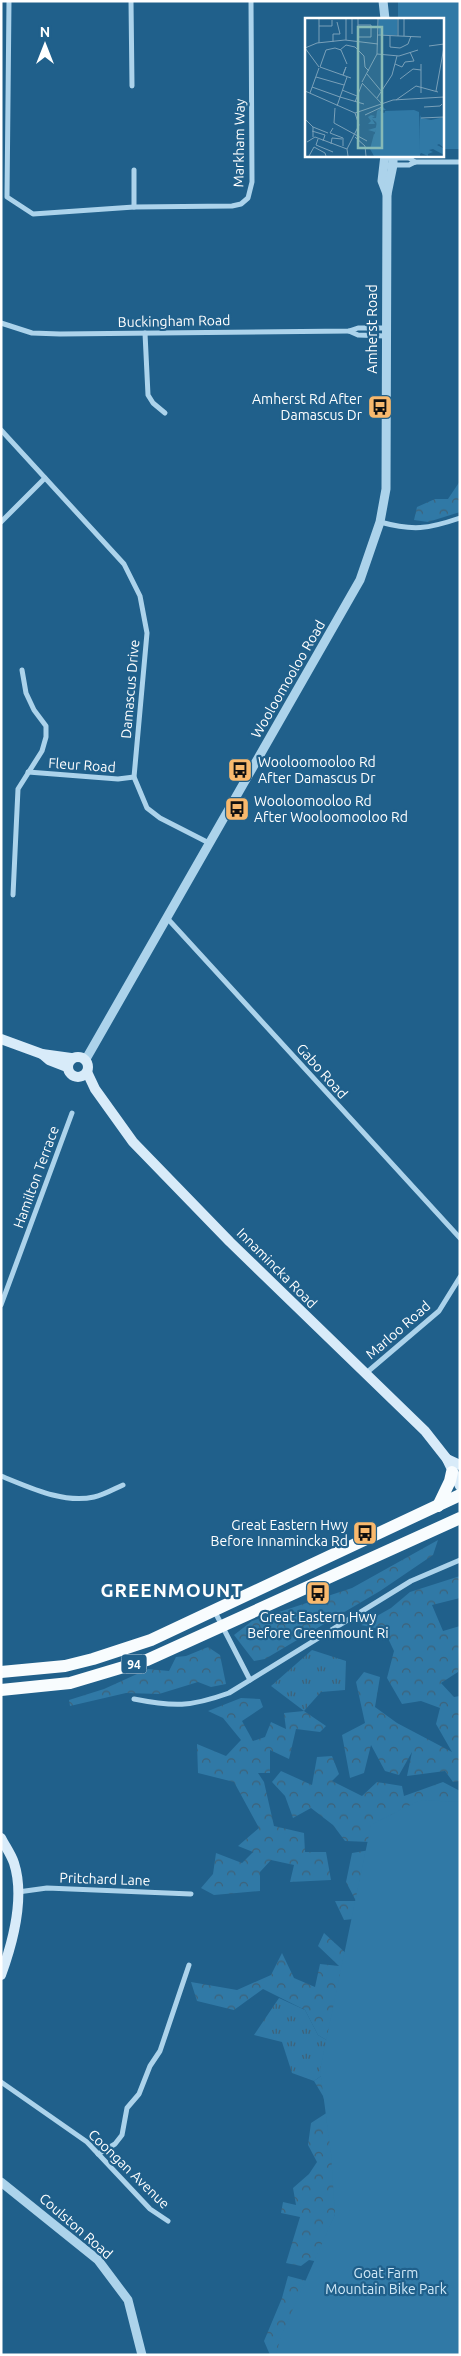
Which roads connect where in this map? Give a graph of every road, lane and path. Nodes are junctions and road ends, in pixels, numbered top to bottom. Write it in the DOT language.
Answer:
graph roads {
  1 [pos="9,1"];
  2 [pos="132,1"];
  3 [pos="251,1"];
  4 [pos="383,1"];
  5 [pos="388,1"];
  6 [pos="385,17"];
  7 [pos="132,86"];
  8 [pos="1,132"];
  9 [pos="8,132"];
  10 [pos="390,159"];
  11 [pos="460,162"];
  12 [pos="134,170"];
  13 [pos="134,207"];
  14 [pos="1,323"];
  15 [pos="385,332"];
  16 [pos="145,333"];
  17 [pos="165,413"];
  18 [pos="1,430"];
  19 [pos="45,478"];
  20 [pos="460,518"];
  21 [pos="1,522"];
  22 [pos="380,522"];
  23 [pos="22,670"];
  24 [pos="28,772"];
  25 [pos="134,777"];
  26 [pos="209,843"];
  27 [pos="13,895"];
  28 [pos="167,918"];
  29 [pos="1,1039"];
  30 [pos="76,1060"];
  31 [pos="84,1074"];
  32 [pos="72,1113"];
  33 [pos="460,1238"];
  34 [pos="460,1276"];
  35 [pos="1,1305"];
  36 [pos="365,1374"];
  37 [pos="456,1469"];
  38 [pos="1,1476"];
  39 [pos="122,1485"];
  40 [pos="460,1486"];
  41 [pos="460,1495"];
  42 [pos="438,1506"];
  43 [pos="460,1518"];
  44 [pos="460,1560"];
  45 [pos="215,1612"];
  46 [pos="222,1627"];
  47 [pos="1,1672"];
  48 [pos="250,1680"];
  49 [pos="1,1690"];
  50 [pos="134,1699"];
  51 [pos="1,1838"];
  52 [pos="18,1892"];
  53 [pos="191,1894"];
  54 [pos="189,1965"];
  55 [pos="1,1975"];
  56 [pos="1,2082"];
  57 [pos="98,2154"];
  58 [pos="1,2182"];
  59 [pos="168,2221"];
  60 [pos="142,2355"];
  1 -- 9 [label="street, Markham Way"];
  2 -- 7 [label="street"];
  3 -- 13 [label="street, Markham Way"];
  4 -- 6 [label="street"];
  5 -- 6 [label="street"];
  8 -- 9 [label="street"];
  9 -- 13 [label="street, Markham Way"];
  10 -- 11 [label="street"];
  10 -- 15 [label="street, Amherst Road"];
  12 -- 13 [label="street"];
  14 -- 16 [label="street, Buckingham Road"];
  15 -- 16 [label="street, Buckingham Road"];
  15 -- 22 [label="street, Amherst Road"];
  16 -- 17 [label="street"];
  18 -- 19 [label="street, Damascus Drive"];
  19 -- 21 [label="street"];
  19 -- 25 [label="street, Damascus Drive"];
  20 -- 22 [label="street"];
  22 -- 26 [label="street, Wooloomooloo Road"];
  23 -- 24 [label="street"];
  24 -- 25 [label="street, Fleur Road"];
  24 -- 27 [label="street"];
  25 -- 26 [label="street, Damascus Drive"];
  26 -- 28 [label="street, Wooloomooloo Road"];
  28 -- 30 [label="street, Wooloomooloo Road"];
  28 -- 33 [label="street, Gabo Road"];
  29 -- 30 [label="main road"];
  30 -- 31 [label="main road"];
  30 -- 31 [label="main road, Innamincka Road"];
  31 -- 36 [label="main road, Innamincka Road"];
  32 -- 35 [label="street, Hamilton Terrace"];
  34 -- 36 [label="street, Marloo Road"];
  36 -- 37 [label="main road, Innamincka Road"];
  37 -- 40 [label="main road, Innamincka Road"];
  37 -- 42 [label="highway"];
  38 -- 39 [label="street"];
  41 -- 42 [label="highway, 94"];
  42 -- 45 [label="highway, 94"];
  43 -- 46 [label="highway, 94"];
  44 -- 48 [label="street"];
  45 -- 46 [label="street"];
  45 -- 47 [label="highway, 94"];
  46 -- 48 [label="street"];
  46 -- 49 [label="highway, 94"];
  48 -- 50 [label="street"];
  51 -- 52 [label="main road"];
  52 -- 53 [label="street, Pritchard Lane"];
  52 -- 55 [label="main road"];
  54 -- 57 [label="street"];
  56 -- 57 [label="street, Coongan Avenue"];
  57 -- 59 [label="street, Coongan Avenue"];
  58 -- 60 [label="street, Coulston Road"];
}
